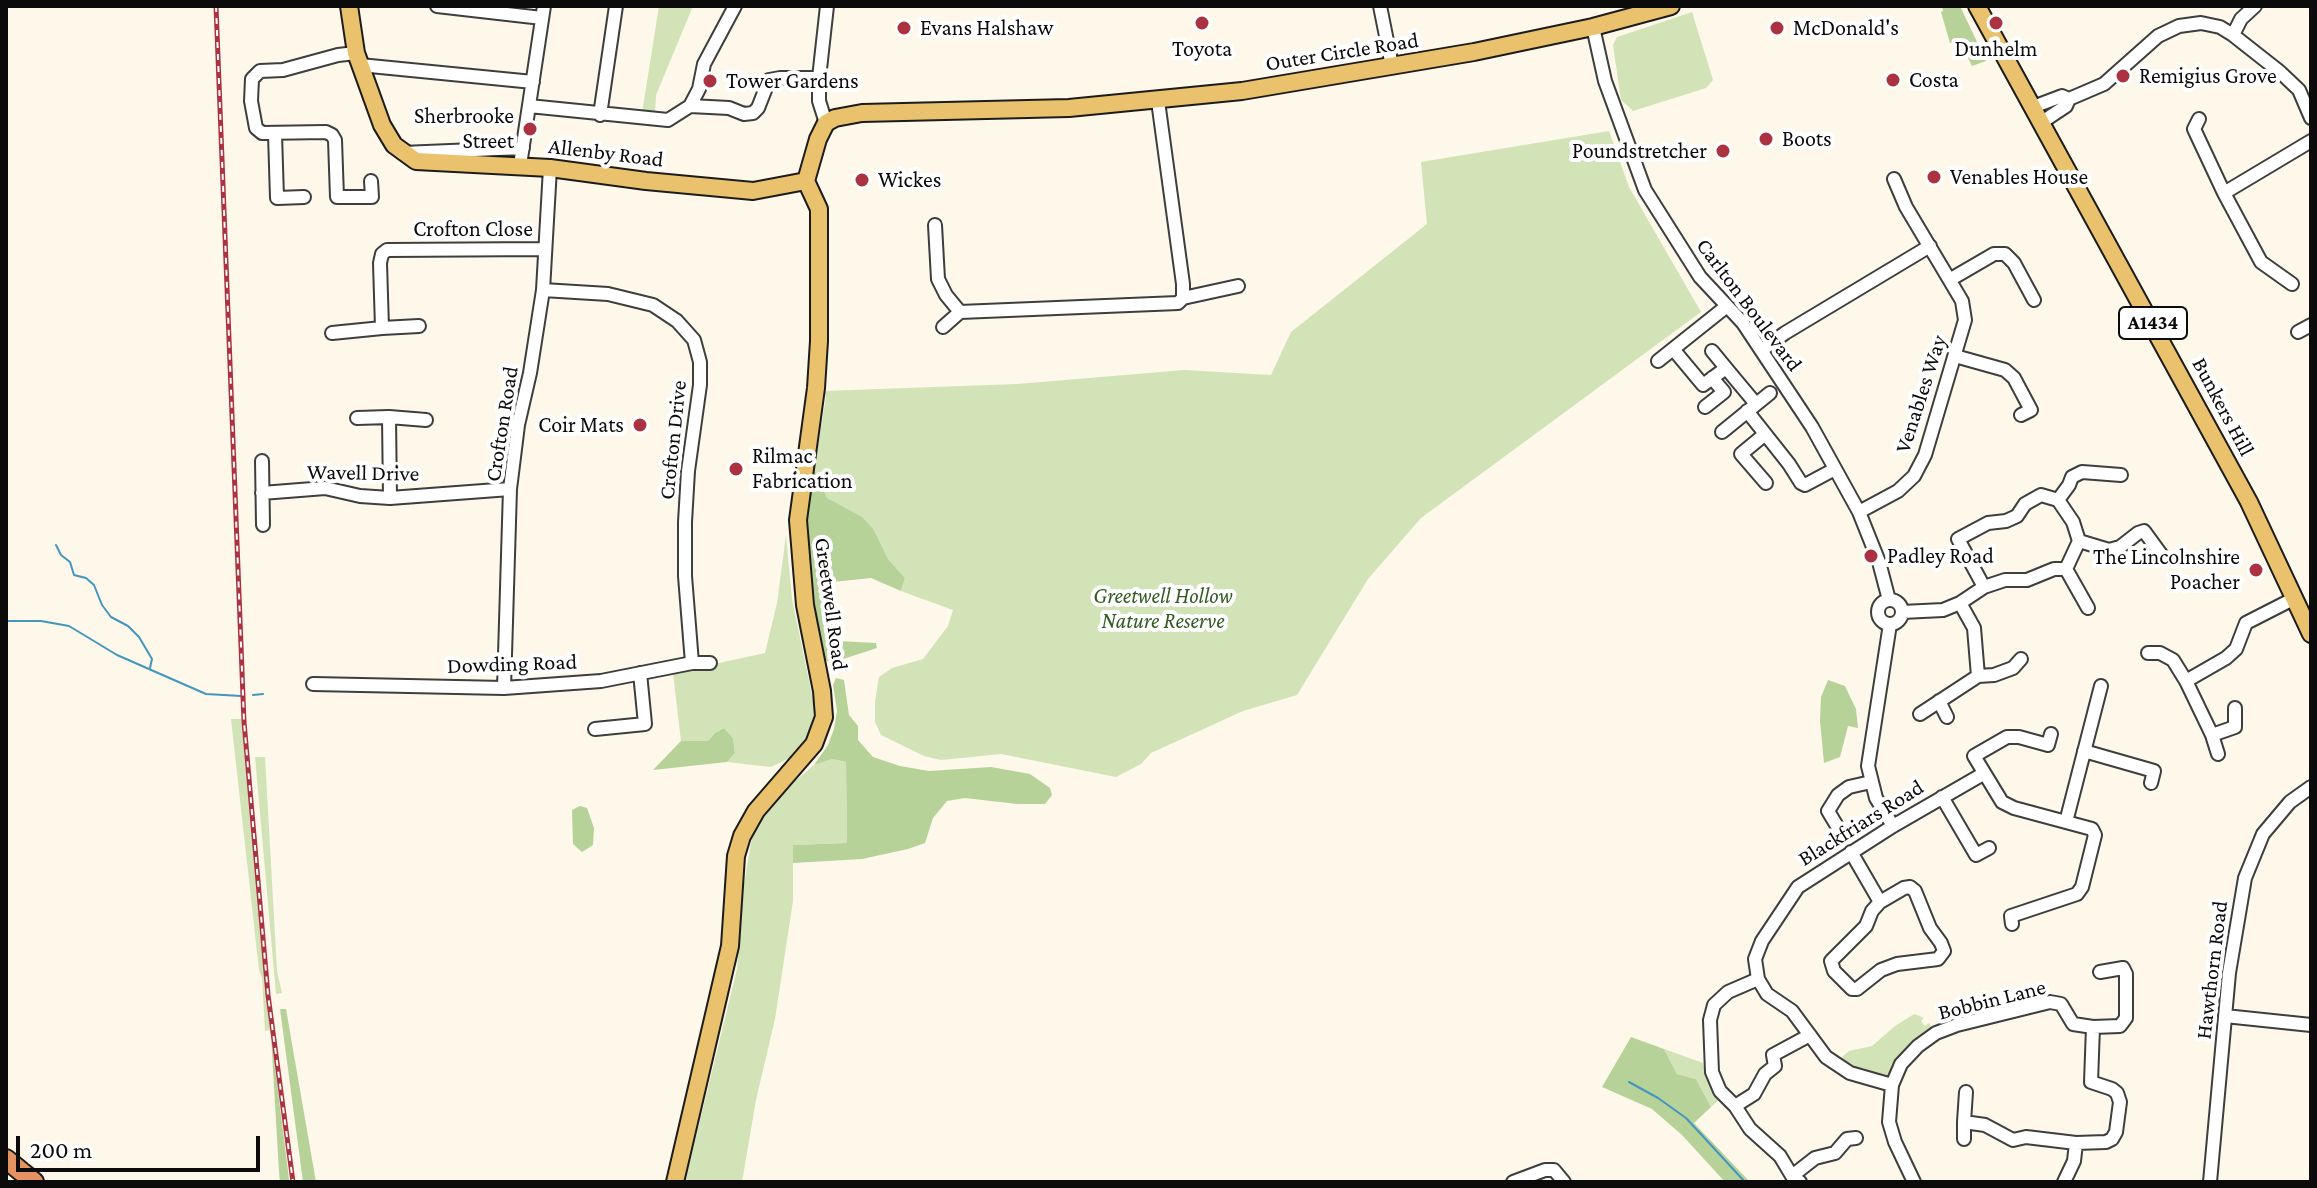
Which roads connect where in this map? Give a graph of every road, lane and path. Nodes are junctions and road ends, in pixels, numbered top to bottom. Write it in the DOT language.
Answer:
graph roads {
  1 [pos="349,6"];
  2 [pos="437,6"];
  3 [pos="616,6"];
  4 [pos="735,6"];
  5 [pos="827,6"];
  6 [pos="1380,6"];
  7 [pos="1671,6"];
  8 [pos="1977,6"];
  9 [pos="2255,6"];
  10 [pos="543,12"];
  11 [pos="1593,27"];
  12 [pos="2233,35"];
  13 [pos="358,59"];
  14 [pos="1392,66"];
  15 [pos="819,78"];
  16 [pos="533,82"];
  17 [pos="2305,87"];
  18 [pos="1158,101"];
  19 [pos="529,106"];
  20 [pos="690,106"];
  21 [pos="600,115"];
  22 [pos="2037,115"];
  23 [pos="2311,118"];
  24 [pos="826,123"];
  25 [pos="2191,126"];
  26 [pos="275,134"];
  27 [pos="2311,141"];
  28 [pos="522,157"];
  29 [pos="550,168"];
  30 [pos="1894,179"];
  31 [pos="371,181"];
  32 [pos="806,181"];
  33 [pos="2224,193"];
  34 [pos="304,197"];
  35 [pos="935,225"];
  36 [pos="1930,246"];
  37 [pos="544,249"];
  38 [pos="1951,279"];
  39 [pos="1238,286"];
  40 [pos="543,290"];
  41 [pos="2274,290"];
  42 [pos="1183,298"];
  43 [pos="2015,298"];
  44 [pos="1727,306"];
  45 [pos="960,312"];
  46 [pos="2310,319"];
  47 [pos="419,326"];
  48 [pos="943,327"];
  49 [pos="382,328"];
  50 [pos="2298,332"];
  51 [pos="332,333"];
  52 [pos="1673,349"];
  53 [pos="1762,350"];
  54 [pos="1712,351"];
  55 [pos="1955,356"];
  56 [pos="1658,361"];
  57 [pos="1726,368"];
  58 [pos="1712,378"];
  59 [pos="1770,393"];
  60 [pos="1705,407"];
  61 [pos="1752,408"];
  62 [pos="2021,415"];
  63 [pos="389,417"];
  64 [pos="357,418"];
  65 [pos="426,420"];
  66 [pos="1722,432"];
  67 [pos="1764,435"];
  68 [pos="262,461"];
  69 [pos="1835,469"];
  70 [pos="2121,475"];
  71 [pos="1766,483"];
  72 [pos="510,489"];
  73 [pos="262,493"];
  74 [pos="390,498"];
  75 [pos="2058,500"];
  76 [pos="1859,512"];
  77 [pos="263,525"];
  78 [pos="2079,541"];
  79 [pos="2163,557"];
  80 [pos="2066,569"];
  81 [pos="1984,587"];
  82 [pos="2295,598"];
  83 [pos="1889,600"];
  84 [pos="1960,603"];
  85 [pos="2088,608"];
  86 [pos="1902,612"];
  87 [pos="1890,624"];
  88 [pos="2311,634"];
  89 [pos="2148,653"];
  90 [pos="692,663"];
  91 [pos="710,663"];
  92 [pos="2018,668"];
  93 [pos="640,673"];
  94 [pos="1978,676"];
  95 [pos="2186,681"];
  96 [pos="313,684"];
  97 [pos="2101,686"];
  98 [pos="504,688"];
  99 [pos="1939,701"];
  100 [pos="2235,708"];
  101 [pos="1920,714"];
  102 [pos="1947,717"];
  103 [pos="595,729"];
  104 [pos="2051,734"];
  105 [pos="2212,735"];
  106 [pos="2084,751"];
  107 [pos="2218,754"];
  108 [pos="1983,774"];
  109 [pos="1871,782"];
  110 [pos="2151,783"];
  111 [pos="2311,787"];
  112 [pos="1942,797"];
  113 [pos="2066,822"];
  114 [pos="1893,826"];
  115 [pos="1843,836"];
  116 [pos="1989,848"];
  117 [pos="1851,852"];
  118 [pos="1880,902"];
  119 [pos="2012,924"];
  120 [pos="2100,972"];
  121 [pos="1758,979"];
  122 [pos="2225,1016"];
  123 [pos="2311,1025"];
  124 [pos="2093,1027"];
  125 [pos="1810,1035"];
  126 [pos="1892,1085"];
  127 [pos="1966,1092"];
  128 [pos="1735,1106"];
  129 [pos="1964,1122"];
  130 [pos="1856,1138"];
  131 [pos="1964,1139"];
  132 [pos="2076,1143"];
  133 [pos="6,1159"];
  134 [pos="1796,1179"];
  135 [pos="34,1182"];
  136 [pos="675,1182"];
  137 [pos="1513,1182"];
  138 [pos="1564,1182"];
  139 [pos="1914,1182"];
  140 [pos="2064,1182"];
  141 [pos="2210,1182"];
  1 -- 13 [label="main road"];
  2 -- 10 [label="street"];
  3 -- 21 [label="street"];
  4 -- 20 [label="street"];
  5 -- 15 [label="street"];
  6 -- 14 [label="street"];
  7 -- 11 [label="main road, Outer Circle Road"];
  8 -- 22 [label="main road, A1434"];
  9 -- 12 [label="street"];
  10 -- 16 [label="street"];
  11 -- 14 [label="main road, Outer Circle Road"];
  11 -- 44 [label="street, Carlton Boulevard"];
  12 -- 17 [label="street"];
  12 -- 22 [label="street"];
  13 -- 16 [label="street"];
  13 -- 26 [label="street"];
  13 -- 28 [label="main road, Allenby Road"];
  14 -- 18 [label="main road, Outer Circle Road"];
  15 -- 20 [label="street"];
  15 -- 24 [label="street"];
  16 -- 19 [label="street"];
  17 -- 23 [label="street"];
  18 -- 24 [label="main road, Outer Circle Road"];
  18 -- 42 [label="street"];
  19 -- 21 [label="street"];
  19 -- 28 [label="street"];
  20 -- 21 [label="street"];
  22 -- 82 [label="main road, Bunkers Hill / A1434"];
  24 -- 32 [label="main road"];
  25 -- 33 [label="street"];
  26 -- 31 [label="street"];
  26 -- 34 [label="street"];
  27 -- 33 [label="street"];
  28 -- 29 [label="main road, Allenby Road"];
  29 -- 32 [label="main road, Allenby Road"];
  29 -- 37 [label="street, Crofton Road"];
  30 -- 36 [label="street, Venables Way"];
  32 -- 136 [label="main road, Greetwell Road"];
  33 -- 41 [label="street"];
  35 -- 45 [label="street"];
  36 -- 38 [label="street, Venables Way"];
  36 -- 53 [label="street"];
  37 -- 40 [label="street, Crofton Road"];
  37 -- 49 [label="street, Crofton Close"];
  38 -- 43 [label="street"];
  38 -- 55 [label="street, Venables Way"];
  39 -- 42 [label="street"];
  40 -- 72 [label="street, Crofton Road"];
  40 -- 90 [label="street, Crofton Drive"];
  42 -- 45 [label="street"];
  44 -- 52 [label="street"];
  44 -- 53 [label="street, Carlton Boulevard"];
  45 -- 48 [label="street"];
  46 -- 50 [label="street"];
  47 -- 49 [label="street"];
  49 -- 51 [label="street"];
  52 -- 56 [label="street"];
  52 -- 58 [label="street"];
  53 -- 69 [label="street, Carlton Boulevard"];
  54 -- 57 [label="street"];
  55 -- 62 [label="street"];
  55 -- 76 [label="street, Venables Way"];
  57 -- 58 [label="street"];
  57 -- 61 [label="street"];
  58 -- 60 [label="street"];
  59 -- 61 [label="street"];
  61 -- 66 [label="street"];
  61 -- 67 [label="street"];
  63 -- 64 [label="street"];
  63 -- 65 [label="street"];
  63 -- 74 [label="street"];
  67 -- 69 [label="street"];
  67 -- 71 [label="street"];
  68 -- 73 [label="street"];
  69 -- 76 [label="street, Carlton Boulevard"];
  70 -- 75 [label="street"];
  72 -- 74 [label="street, Wavell Drive"];
  72 -- 98 [label="street, Crofton Road"];
  73 -- 74 [label="street, Wavell Drive"];
  73 -- 77 [label="street"];
  75 -- 78 [label="street"];
  75 -- 81 [label="street"];
  76 -- 83 [label="street, Carlton Boulevard"];
  78 -- 79 [label="street"];
  78 -- 80 [label="street"];
  80 -- 81 [label="street"];
  80 -- 85 [label="street"];
  81 -- 84 [label="street"];
  82 -- 88 [label="main road, Bunkers Hill / A1434"];
  82 -- 95 [label="street"];
  83 -- 86 [label="street"];
  83 -- 87 [label="street, Carlton Boulevard"];
  84 -- 86 [label="street"];
  84 -- 94 [label="street"];
  86 -- 87 [label="street"];
  87 -- 109 [label="street, Carlton Boulevard"];
  89 -- 95 [label="street"];
  90 -- 91 [label="street, Dowding Road"];
  90 -- 93 [label="street, Dowding Road"];
  92 -- 94 [label="street"];
  93 -- 98 [label="street, Dowding Road"];
  93 -- 103 [label="street"];
  94 -- 99 [label="street"];
  95 -- 105 [label="street"];
  96 -- 98 [label="street, Dowding Road"];
  97 -- 106 [label="street"];
  99 -- 101 [label="street"];
  99 -- 102 [label="street"];
  100 -- 105 [label="street"];
  104 -- 108 [label="street"];
  105 -- 107 [label="street"];
  106 -- 110 [label="street"];
  106 -- 113 [label="street"];
  108 -- 112 [label="street, Blackfriars Road"];
  108 -- 113 [label="street"];
  109 -- 114 [label="street, Carlton Boulevard"];
  109 -- 115 [label="street"];
  111 -- 122 [label="street, Hawthorn Road"];
  112 -- 114 [label="street, Blackfriars Road"];
  112 -- 116 [label="street"];
  113 -- 119 [label="street"];
  114 -- 117 [label="street, Blackfriars Road"];
  117 -- 118 [label="street"];
  117 -- 121 [label="street, Blackfriars Road"];
  118 -- 118 [label="street"];
  120 -- 124 [label="street"];
  121 -- 125 [label="street"];
  121 -- 128 [label="street"];
  122 -- 123 [label="street"];
  122 -- 141 [label="street, Hawthorn Road"];
  124 -- 126 [label="street, Bobbin Lane"];
  124 -- 132 [label="street"];
  125 -- 126 [label="street"];
  125 -- 128 [label="street"];
  126 -- 139 [label="street, Bobbin Lane"];
  127 -- 129 [label="street"];
  128 -- 134 [label="street"];
  129 -- 131 [label="street"];
  129 -- 132 [label="street"];
  130 -- 134 [label="street"];
  132 -- 140 [label="street"];
  133 -- 135 [label="highway"];
  137 -- 138 [label="street"];
}
